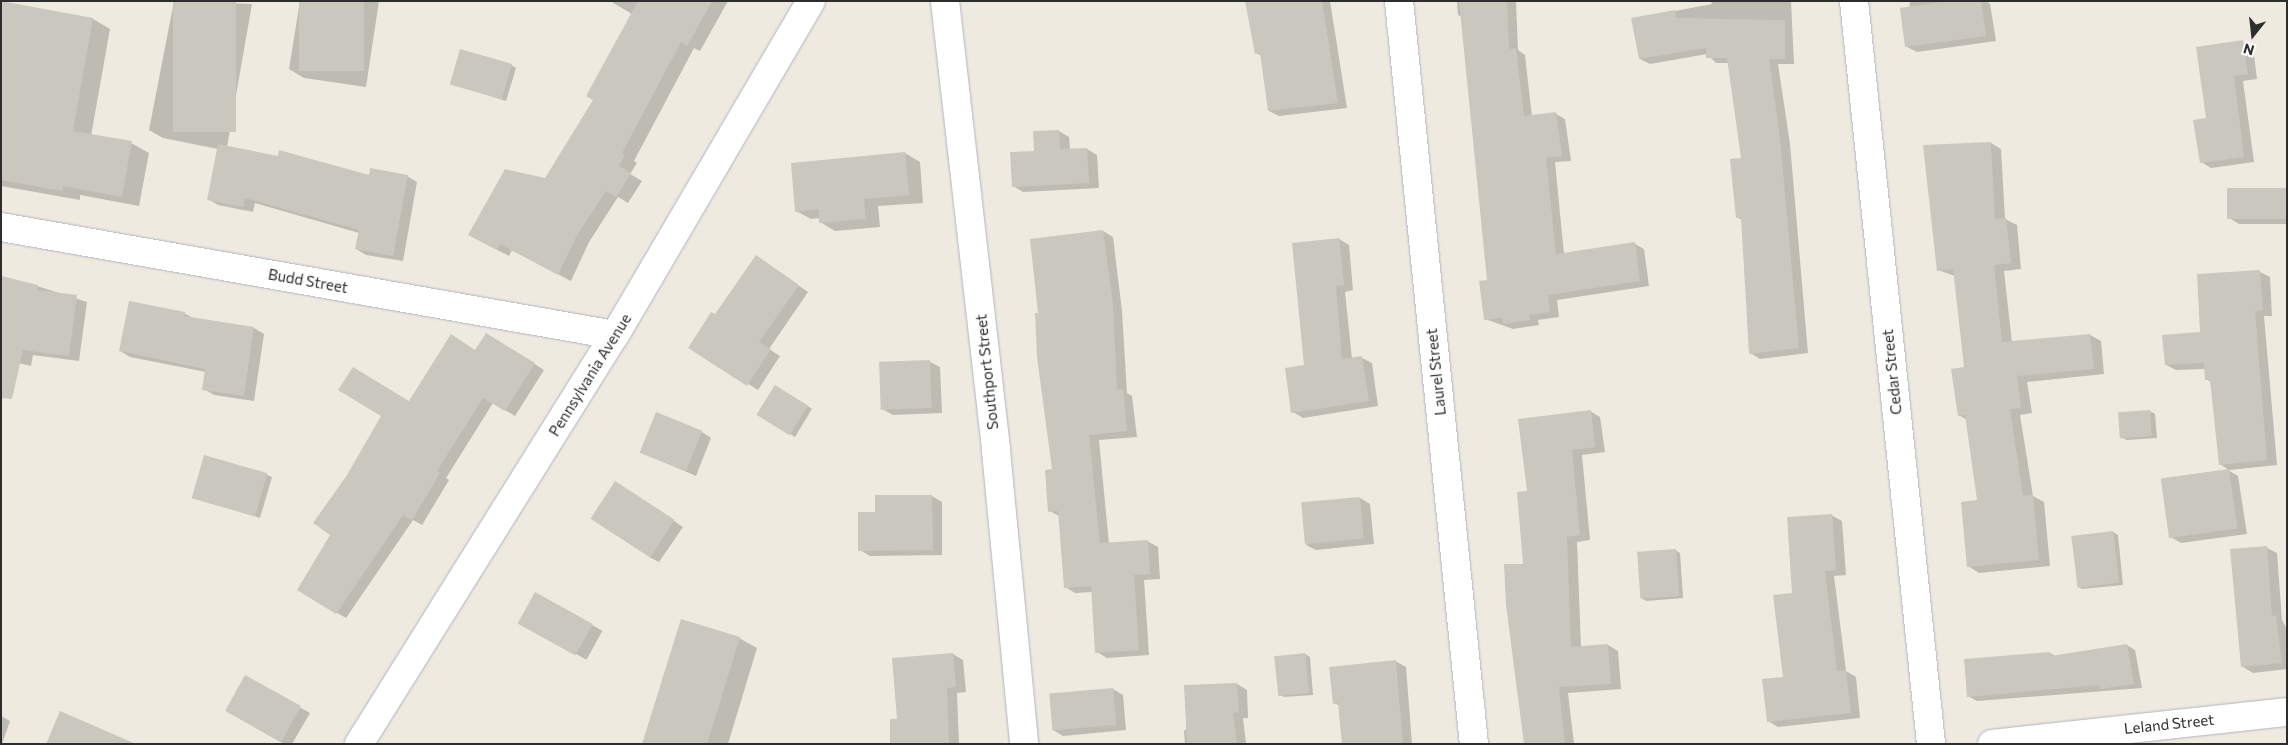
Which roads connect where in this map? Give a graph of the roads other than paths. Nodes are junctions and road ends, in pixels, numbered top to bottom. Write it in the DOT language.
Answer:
graph roads {
  1 [pos="811,1"];
  2 [pos="945,1"];
  3 [pos="1399,1"];
  4 [pos="1854,1"];
  5 [pos="1,227"];
  6 [pos="615,335"];
  7 [pos="2287,712"];
  8 [pos="360,744"];
  9 [pos="1024,744"];
  10 [pos="1474,744"];
  11 [pos="1931,744"];
  12 [pos="1992,744"];
  1 -- 6 [label="street, Pennsylvania Avenue"];
  2 -- 9 [label="street, Southport Street"];
  3 -- 10 [label="street, Laurel Street"];
  4 -- 11 [label="street, Cedar Street"];
  5 -- 6 [label="street, Budd Street"];
  6 -- 8 [label="street, Pennsylvania Avenue"];
  7 -- 12 [label="street, Leland Street"];
}
